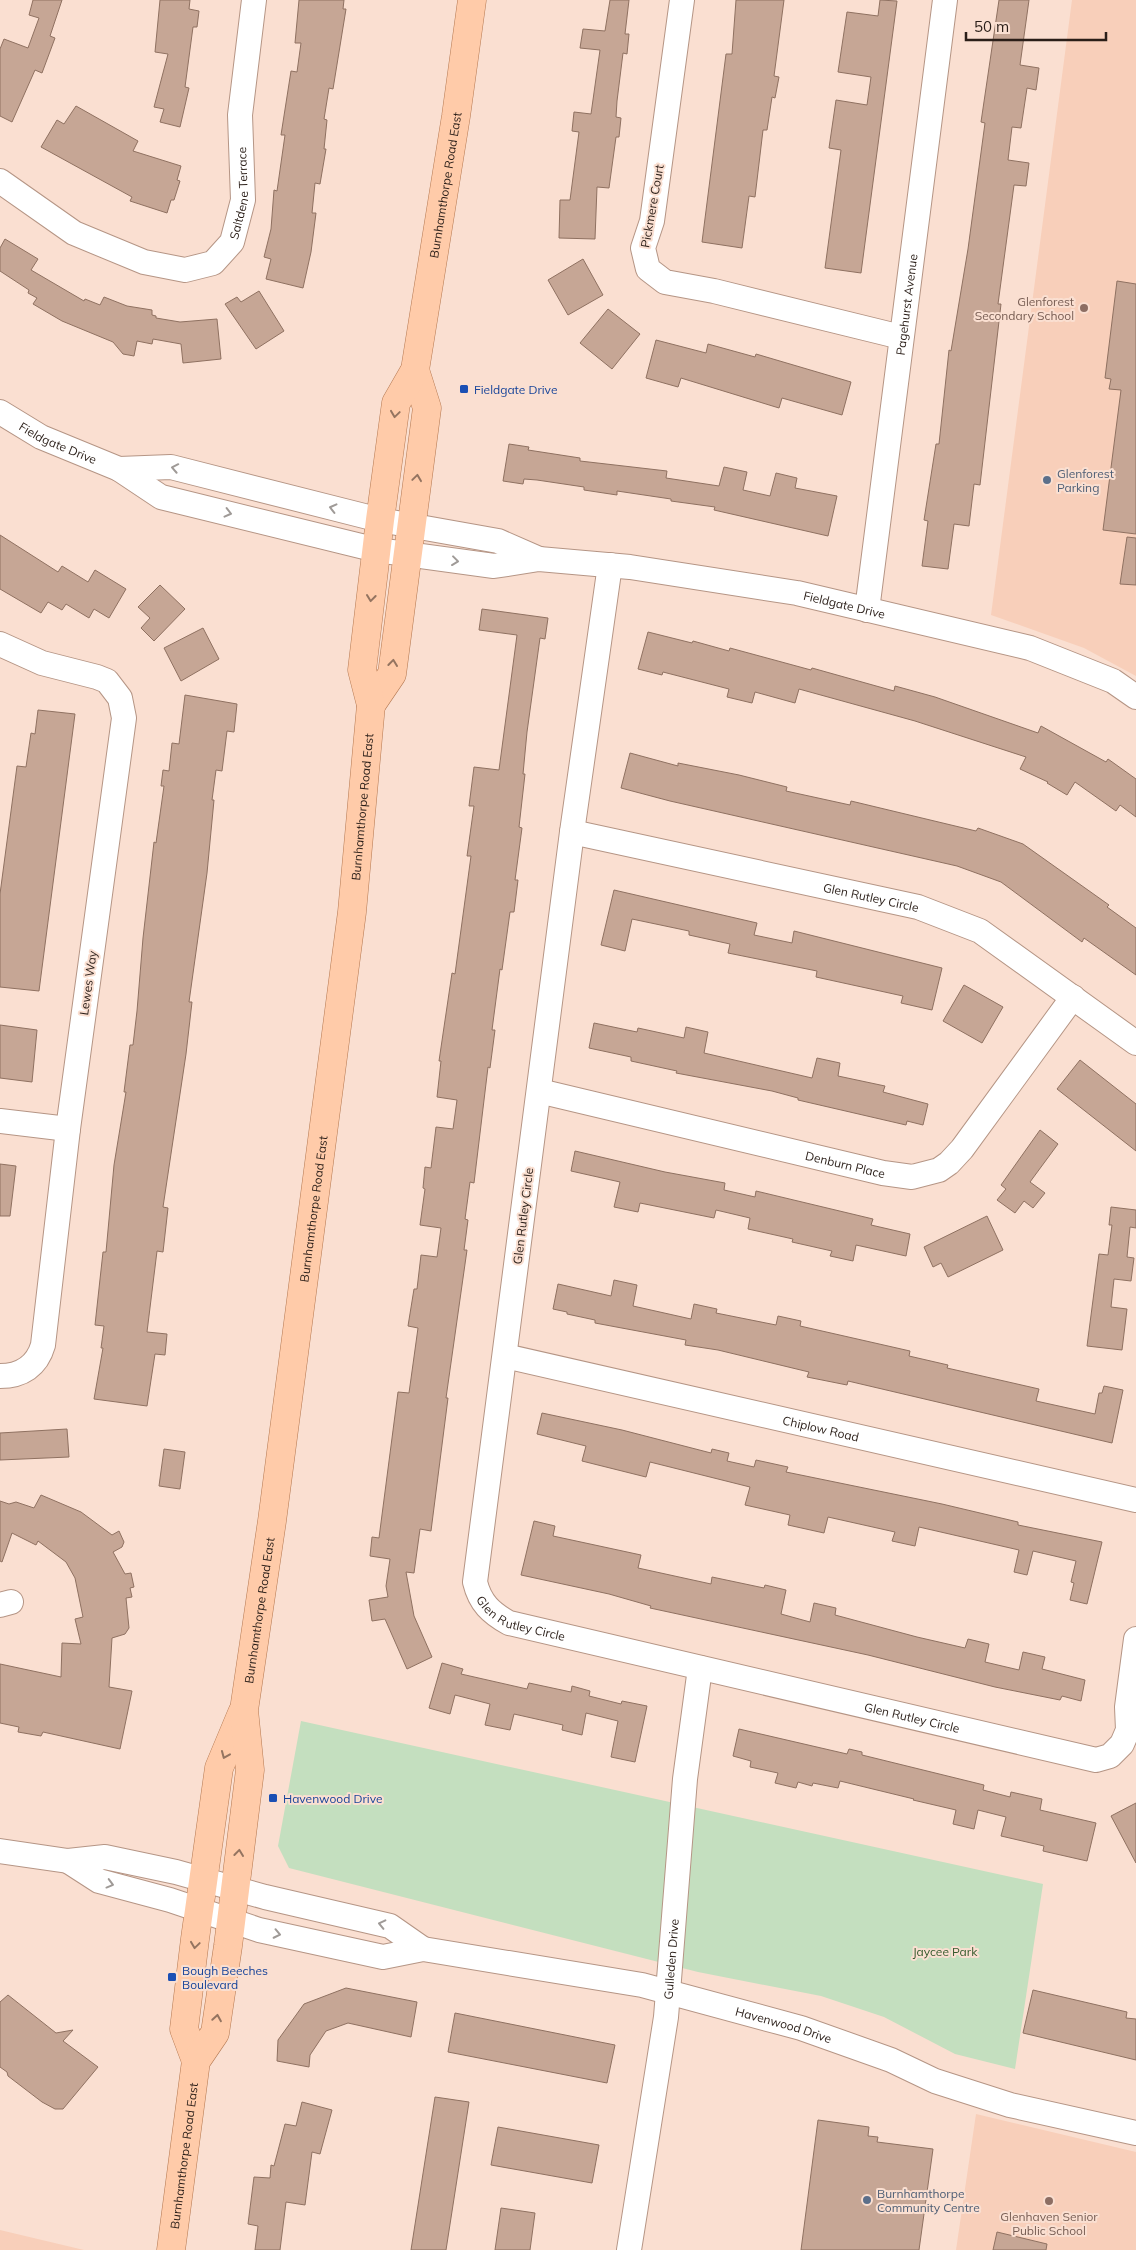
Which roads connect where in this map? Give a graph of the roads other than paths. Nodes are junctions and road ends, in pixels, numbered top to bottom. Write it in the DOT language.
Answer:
graph roads {
  1 [pos="254,0"];
  2 [pos="472,0"];
  3 [pos="682,0"];
  4 [pos="945,0"];
  5 [pos="0,181"];
  6 [pos="901,336"];
  7 [pos="415,370"];
  8 [pos="0,412"];
  9 [pos="119,469"];
  10 [pos="380,520"];
  11 [pos="411,526"];
  12 [pos="377,550"];
  13 [pos="407,555"];
  14 [pos="539,559"];
  15 [pos="610,565"];
  16 [pos="867,610"];
  17 [pos="0,644"];
  18 [pos="1136,696"];
  19 [pos="371,705"];
  20 [pos="572,832"];
  21 [pos="1073,997"];
  22 [pos="1136,1043"];
  23 [pos="538,1091"];
  24 [pos="0,1121"];
  25 [pos="68,1129"];
  26 [pos="505,1356"];
  27 [pos="0,1376"];
  28 [pos="1136,1500"];
  29 [pos="1136,1640"];
  30 [pos="700,1668"];
  31 [pos="244,1710"];
  32 [pos="0,1851"];
  33 [pos="68,1861"];
  34 [pos="205,1880"];
  35 [pos="235,1888"];
  36 [pos="200,1910"];
  37 [pos="231,1919"];
  38 [pos="423,1949"];
  39 [pos="668,1992"];
  40 [pos="196,2061"];
  41 [pos="1136,2132"];
  42 [pos="172,2250"];
  43 [pos="629,2250"];
  1 -- 5 [label="street, Saltdene Terrace"];
  2 -- 7 [label="main road, Burnhamthorpe Road East"];
  3 -- 6 [label="street, Pickmere Court"];
  4 -- 6 [label="street, Pagehurst Avenue"];
  6 -- 16 [label="street, Pagehurst Avenue"];
  7 -- 10 [label="main road, Burnhamthorpe Road East, one-way"];
  11 -- 7 [label="main road, Burnhamthorpe Road East, one-way"];
  8 -- 9 [label="street, Fieldgate Drive"];
  10 -- 9 [label="street, Fieldgate Drive, one-way"];
  9 -- 12 [label="street, Fieldgate Drive, one-way"];
  10 -- 11 [label="street, Fieldgate Drive"];
  10 -- 12 [label="main road, Burnhamthorpe Road East"];
  11 -- 13 [label="main road, Burnhamthorpe Road East"];
  11 -- 14 [label="street, Fieldgate Drive"];
  12 -- 13 [label="street, Fieldgate Drive"];
  12 -- 19 [label="main road, Burnhamthorpe Road East, one-way"];
  13 -- 14 [label="street, Fieldgate Drive, one-way"];
  19 -- 13 [label="main road, Burnhamthorpe Road East, one-way"];
  14 -- 15 [label="street, Fieldgate Drive"];
  15 -- 16 [label="street, Fieldgate Drive"];
  15 -- 20 [label="street, Glen Rutley Circle"];
  16 -- 18 [label="street, Fieldgate Drive"];
  17 -- 25 [label="street, Lewes Way"];
  19 -- 31 [label="main road, Burnhamthorpe Road East"];
  20 -- 21 [label="street, Glen Rutley Circle"];
  20 -- 23 [label="street, Glen Rutley Circle"];
  21 -- 22 [label="street, Glen Rutley Circle"];
  21 -- 23 [label="street, Denburn Place"];
  23 -- 26 [label="street, Glen Rutley Circle"];
  24 -- 25 [label="street"];
  25 -- 27 [label="street, Lewes Way"];
  26 -- 28 [label="street, Chiplow Road"];
  26 -- 30 [label="street, Glen Rutley Circle"];
  29 -- 30 [label="street, Glen Rutley Circle"];
  30 -- 39 [label="street, Gulleden Drive"];
  31 -- 34 [label="main road, Burnhamthorpe Road East, one-way"];
  35 -- 31 [label="main road, Burnhamthorpe Road East, one-way"];
  32 -- 33 [label="street"];
  33 -- 34 [label="street"];
  33 -- 36 [label="street, one-way"];
  34 -- 35 [label="street"];
  34 -- 36 [label="main road, Burnhamthorpe Road East"];
  35 -- 37 [label="main road, Burnhamthorpe Road East"];
  38 -- 35 [label="street, Havenwood Drive, one-way"];
  36 -- 37 [label="street"];
  36 -- 40 [label="main road, Burnhamthorpe Road East, one-way"];
  37 -- 38 [label="street, Havenwood Drive, one-way"];
  40 -- 37 [label="main road, Burnhamthorpe Road East, one-way"];
  38 -- 39 [label="street, Havenwood Drive"];
  39 -- 41 [label="street, Havenwood Drive"];
  39 -- 43 [label="street, Gulleden Drive"];
  40 -- 42 [label="main road, Burnhamthorpe Road East"];
}
